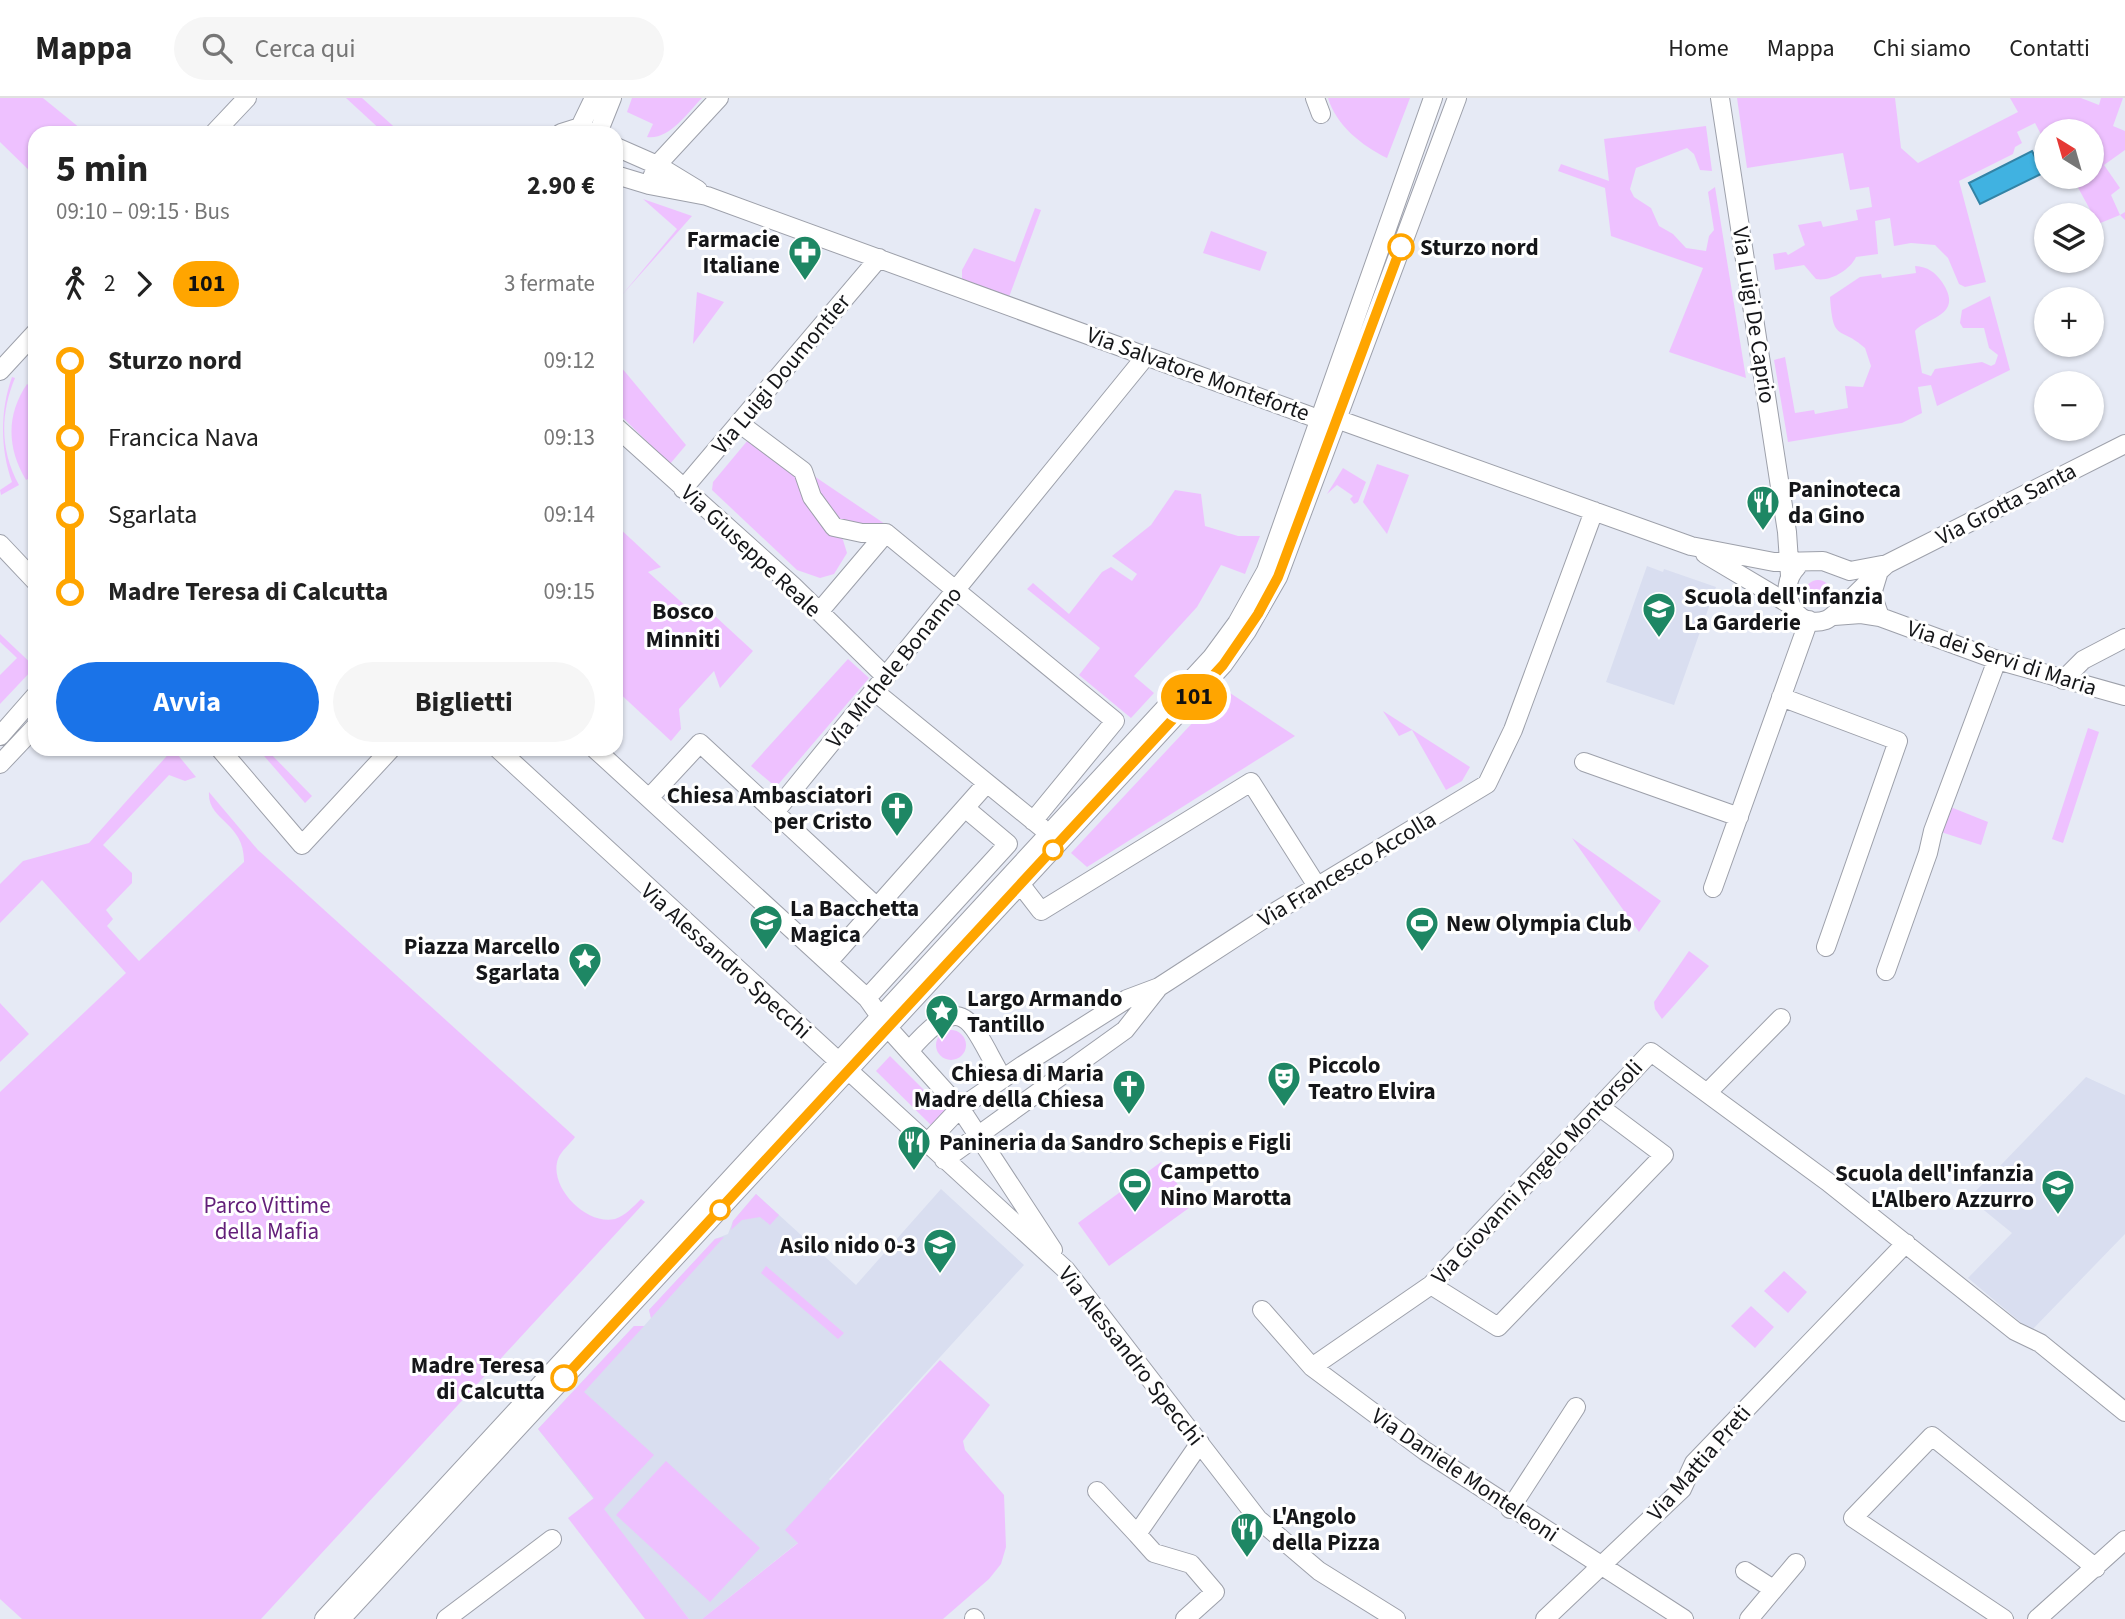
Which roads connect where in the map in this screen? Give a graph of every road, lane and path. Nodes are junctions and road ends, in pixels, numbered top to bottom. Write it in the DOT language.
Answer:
graph roads {
  1 [pos="247,98"];
  2 [pos="594,98"];
  3 [pos="612,98"];
  4 [pos="719,98"];
  5 [pos="1433,98"];
  6 [pos="1457,98"];
  7 [pos="1720,98"];
  8 [pos="221,126"];
  9 [pos="596,126"];
  10 [pos="598,126"];
  11 [pos="623,150"];
  12 [pos="657,165"];
  13 [pos="623,177"];
  14 [pos="649,185"];
  15 [pos="707,196"];
  16 [pos="879,258"];
  17 [pos="28,341"];
  18 [pos="1146,356"];
  19 [pos="0,371"];
  20 [pos="1328,419"];
  21 [pos="739,423"];
  22 [pos="623,433"];
  23 [pos="2125,444"];
  24 [pos="683,489"];
  25 [pos="1594,511"];
  26 [pos="886,533"];
  27 [pos="1787,533"];
  28 [pos="0,544"];
  29 [pos="1691,546"];
  30 [pos="1762,560"];
  31 [pos="1800,565"];
  32 [pos="1883,567"];
  33 [pos="28,574"];
  34 [pos="956,590"];
  35 [pos="1843,592"];
  36 [pos="1789,604"];
  37 [pos="819,612"];
  38 [pos="1880,617"];
  39 [pos="1809,620"];
  40 [pos="2125,638"];
  41 [pos="1997,660"];
  42 [pos="2063,680"];
  43 [pos="880,684"];
  44 [pos="2125,696"];
  45 [pos="1781,697"];
  46 [pos="28,704"];
  47 [pos="28,734"];
  48 [pos="0,736"];
  49 [pos="220,756"];
  50 [pos="225,756"];
  51 [pos="385,756"];
  52 [pos="506,756"];
  53 [pos="603,756"];
  54 [pos="1584,762"];
  55 [pos="0,764"];
  56 [pos="233,768"];
  57 [pos="987,783"];
  58 [pos="649,798"];
  59 [pos="965,808"];
  60 [pos="775,812"];
  61 [pos="1739,817"];
  62 [pos="1033,821"];
  63 [pos="1049,834"];
  64 [pos="1021,885"];
  65 [pos="1317,886"];
  66 [pos="1713,888"];
  67 [pos="877,907"];
  68 [pos="1826,947"];
  69 [pos="828,962"];
  70 [pos="1886,971"];
  71 [pos="1159,987"];
  72 [pos="867,998"];
  73 [pos="1781,1018"];
  74 [pos="884,1023"];
  75 [pos="908,1051"];
  76 [pos="842,1067"];
  77 [pos="1003,1079"];
  78 [pos="1707,1093"];
  79 [pos="1600,1107"];
  80 [pos="960,1108"];
  81 [pos="978,1134"];
  82 [pos="926,1144"];
  83 [pos="944,1160"];
  84 [pos="1906,1243"];
  85 [pos="1066,1270"];
  86 [pos="1431,1285"];
  87 [pos="1262,1310"];
  88 [pos="1312,1367"];
  89 [pos="1576,1406"];
  90 [pos="2125,1412"];
  91 [pos="1200,1443"];
  92 [pos="1097,1491"];
  93 [pos="1510,1509"];
  94 [pos="1137,1534"];
  95 [pos="552,1539"];
  96 [pos="2125,1540"];
  97 [pos="1796,1563"];
  98 [pos="1601,1566"];
  99 [pos="2096,1568"];
  100 [pos="1745,1571"];
  101 [pos="1773,1589"];
  102 [pos="1396,1618"];
  103 [pos="324,1619"];
  104 [pos="341,1619"];
  105 [pos="446,1619"];
  106 [pos="1185,1619"];
  107 [pos="1545,1619"];
  108 [pos="1684,1619"];
  109 [pos="1749,1619"];
  110 [pos="2004,1619"];
  111 [pos="2037,1619"];
  1 -- 8 [label="street"];
  2 -- 9 [label="street"];
  3 -- 10 [label="street"];
  4 -- 12 [label="street"];
  5 -- 20 [label="street"];
  6 -- 20 [label="street"];
  7 -- 27 [label="street, Via Luigi De Caprio"];
  11 -- 12 [label="street"];
  12 -- 14 [label="street"];
  12 -- 15 [label="street"];
  13 -- 14 [label="street"];
  14 -- 15 [label="street"];
  15 -- 16 [label="street, Via Salvatore Monteforte"];
  16 -- 18 [label="street, Via Salvatore Monteforte"];
  16 -- 21 [label="street, Via Luigi Doumontier"];
  17 -- 19 [label="street"];
  18 -- 20 [label="street, Via Salvatore Monteforte"];
  18 -- 34 [label="street, Via Michele Bonanno"];
  20 -- 25 [label="street, Via Salvatore Monteforte"];
  20 -- 63 [label="street"];
  20 -- 64 [label="street"];
  21 -- 24 [label="street, Via Luigi Doumontier"];
  21 -- 26 [label="street"];
  22 -- 24 [label="street, Via Giuseppe Reale"];
  23 -- 32 [label="street, Via Grotta Santa"];
  24 -- 37 [label="street, Via Giuseppe Reale"];
  25 -- 29 [label="street, Via Salvatore Monteforte"];
  25 -- 65 [label="street, Via Francesco Accolla"];
  26 -- 34 [label="street"];
  26 -- 37 [label="street"];
  27 -- 30 [label="street"];
  27 -- 31 [label="street, Via Luigi De Caprio"];
  28 -- 33 [label="street"];
  29 -- 30 [label="street"];
  29 -- 36 [label="street"];
  30 -- 31 [label="street"];
  31 -- 35 [label="street"];
  31 -- 36 [label="street, Via Luigi De Caprio"];
  32 -- 35 [label="street"];
  32 -- 35 [label="street"];
  32 -- 38 [label="street"];
  34 -- 43 [label="street, Via Michele Bonanno"];
  34 -- 62 [label="street"];
  35 -- 38 [label="street"];
  35 -- 38 [label="street"];
  35 -- 39 [label="street"];
  36 -- 39 [label="street"];
  37 -- 43 [label="street, Via Giuseppe Reale"];
  38 -- 41 [label="street, Via dei Servi di Maria"];
  39 -- 45 [label="street"];
  40 -- 42 [label="street"];
  41 -- 42 [label="street, Via dei Servi di Maria"];
  41 -- 70 [label="street"];
  42 -- 44 [label="street, Via dei Servi di Maria"];
  43 -- 57 [label="street, Via Giuseppe Reale"];
  43 -- 60 [label="street, Via Michele Bonanno"];
  45 -- 61 [label="street"];
  45 -- 68 [label="street"];
  46 -- 48 [label="street"];
  47 -- 55 [label="street"];
  49 -- 56 [label="street"];
  50 -- 56 [label="street"];
  51 -- 56 [label="street"];
  52 -- 76 [label="street, Via Alessandro Specchi"];
  53 -- 58 [label="street"];
  54 -- 61 [label="street"];
  57 -- 59 [label="street"];
  57 -- 62 [label="street, Via Giuseppe Reale"];
  58 -- 60 [label="street"];
  58 -- 69 [label="street"];
  59 -- 67 [label="street"];
  59 -- 72 [label="street"];
  60 -- 67 [label="street"];
  61 -- 66 [label="street"];
  62 -- 63 [label="street, Via Giuseppe Reale"];
  63 -- 74 [label="street"];
  64 -- 65 [label="street"];
  64 -- 74 [label="street"];
  65 -- 71 [label="street, Via Francesco Accolla"];
  67 -- 69 [label="street"];
  69 -- 72 [label="street"];
  71 -- 77 [label="street"];
  71 -- 81 [label="street, Via Francesco Accolla"];
  72 -- 74 [label="street"];
  73 -- 78 [label="street"];
  74 -- 75 [label="street"];
  74 -- 76 [label="street"];
  75 -- 77 [label="street"];
  75 -- 80 [label="street"];
  76 -- 82 [label="street, Via Alessandro Specchi"];
  76 -- 103 [label="street"];
  76 -- 104 [label="street"];
  77 -- 80 [label="street"];
  78 -- 79 [label="street, Via Giovanni Angelo Montorsoli"];
  78 -- 84 [label="street, Via Giovanni Angelo Montorsoli"];
  79 -- 86 [label="street, Via Giovanni Angelo Montorsoli"];
  79 -- 86 [label="street"];
  80 -- 81 [label="street"];
  80 -- 82 [label="street"];
  81 -- 83 [label="street, Via Francesco Accolla"];
  81 -- 85 [label="street"];
  82 -- 83 [label="street, Via Alessandro Specchi"];
  83 -- 85 [label="street, Via Alessandro Specchi"];
  84 -- 90 [label="street, Via Giovanni Angelo Montorsoli"];
  84 -- 98 [label="street, Via Mattia Preti"];
  85 -- 91 [label="street, Via Alessandro Specchi"];
  86 -- 88 [label="street, Via Giovanni Angelo Montorsoli"];
  87 -- 88 [label="street, Via Daniele Monteleoni"];
  88 -- 93 [label="street, Via Daniele Monteleoni"];
  89 -- 93 [label="street"];
  91 -- 94 [label="street"];
  91 -- 102 [label="street, Via Alessandro Specchi"];
  92 -- 94 [label="street"];
  93 -- 98 [label="street, Via Daniele Monteleoni"];
  94 -- 106 [label="street"];
  95 -- 105 [label="street"];
  96 -- 99 [label="street"];
  97 -- 101 [label="street"];
  98 -- 107 [label="street, Via Mattia Preti"];
  98 -- 108 [label="street, Via Daniele Monteleoni"];
  99 -- 110 [label="street"];
  99 -- 111 [label="street"];
  100 -- 101 [label="street"];
  101 -- 109 [label="street"];
}
